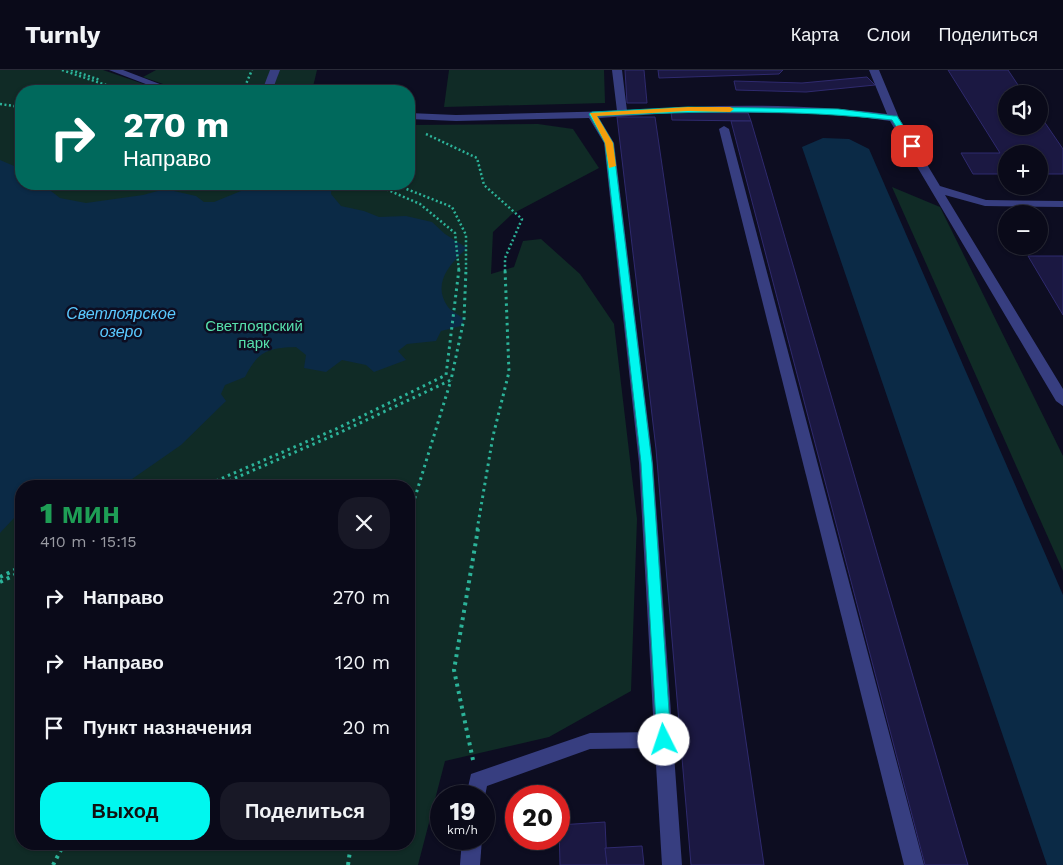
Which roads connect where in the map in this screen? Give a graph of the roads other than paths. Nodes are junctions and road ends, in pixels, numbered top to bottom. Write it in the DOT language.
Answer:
graph roads {
  1 [pos="114,70"];
  2 [pos="275,70"];
  3 [pos="617,70"];
  4 [pos="874,70"];
  5 [pos="156,85"];
  6 [pos="269,85"];
  7 [pos="592,114"];
  8 [pos="622,114"];
  9 [pos="415,116"];
  10 [pos="894,118"];
  11 [pos="724,129"];
  12 [pos="938,189"];
  13 [pos="1063,204"];
  14 [pos="1062,399"];
  15 [pos="664,740"];
  16 [pos="484,785"];
  17 [pos="471,850"];
  18 [pos="470,865"];
  19 [pos="672,865"];
  20 [pos="914,865"];
  1 -- 5 [label="street"];
  2 -- 6 [label="street"];
  3 -- 8 [label="street"];
  4 -- 10 [label="street"];
  7 -- 8 [label="street"];
  7 -- 9 [label="street"];
  7 -- 15 [label="street"];
  8 -- 10 [label="street"];
  10 -- 12 [label="street"];
  11 -- 20 [label="street"];
  12 -- 13 [label="street"];
  12 -- 14 [label="street"];
  15 -- 16 [label="street"];
  15 -- 19 [label="street"];
  17 -- 18 [label="street"];
}
